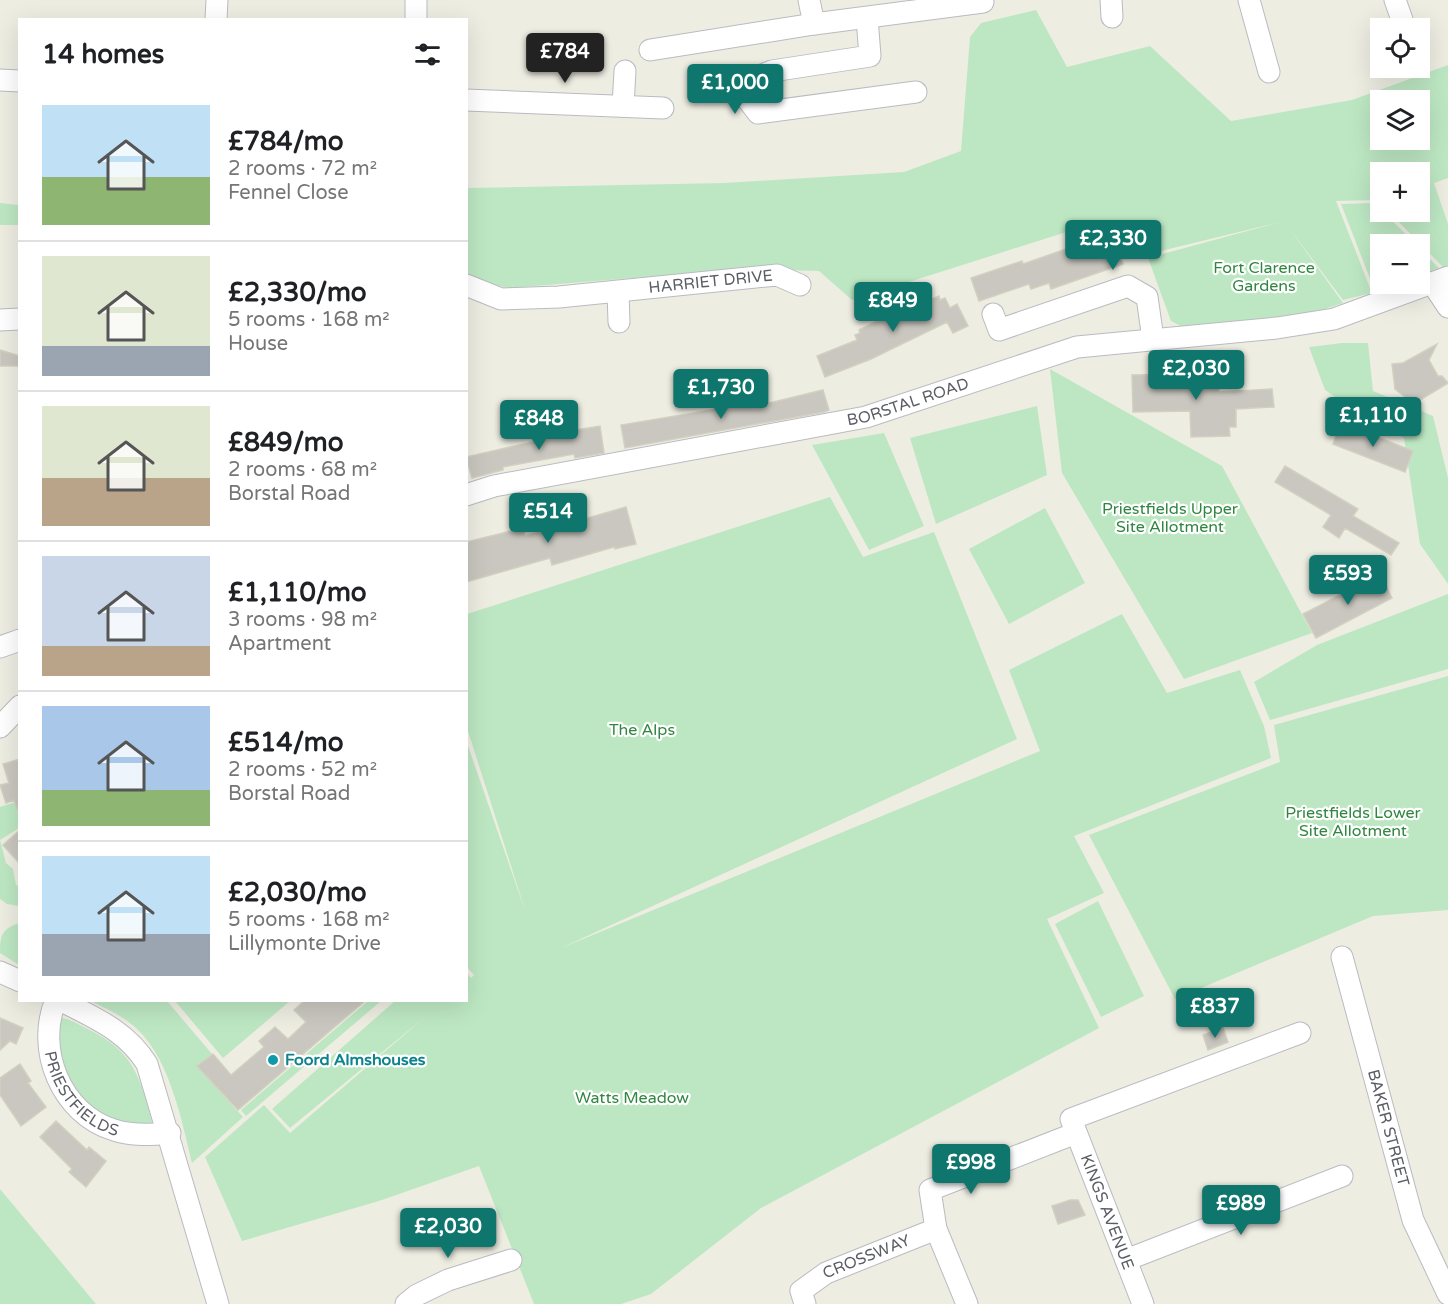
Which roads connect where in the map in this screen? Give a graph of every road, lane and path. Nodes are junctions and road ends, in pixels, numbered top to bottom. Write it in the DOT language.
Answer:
graph roads {
  1 [pos="217,0"];
  2 [pos="416,0"];
  3 [pos="809,0"];
  4 [pos="1250,0"];
  5 [pos="1395,0"];
  6 [pos="983,3"];
  7 [pos="216,18"];
  8 [pos="416,18"];
  9 [pos="867,18"];
  10 [pos="1401,18"];
  11 [pos="814,24"];
  12 [pos="650,50"];
  13 [pos="625,71"];
  14 [pos="1269,72"];
  15 [pos="0,80"];
  16 [pos="18,81"];
  17 [pos="916,92"];
  18 [pos="468,100"];
  19 [pos="623,106"];
  20 [pos="663,108"];
  21 [pos="1440,280"];
  22 [pos="800,285"];
  23 [pos="468,286"];
  24 [pos="618,292"];
  25 [pos="1448,307"];
  26 [pos="993,315"];
  27 [pos="18,319"];
  28 [pos="0,320"];
  29 [pos="618,322"];
  30 [pos="1153,339"];
  31 [pos="468,494"];
  32 [pos="18,641"];
  33 [pos="0,647"];
  34 [pos="18,708"];
  35 [pos="0,727"];
  36 [pos="1342,957"];
  37 [pos="0,972"];
  38 [pos="18,980"];
  39 [pos="57,1002"];
  40 [pos="62,1002"];
  41 [pos="1300,1033"];
  42 [pos="1074,1126"];
  43 [pos="170,1133"];
  44 [pos="1342,1176"];
  45 [pos="936,1229"];
  46 [pos="511,1260"];
  47 [pos="1126,1260"];
  48 [pos="1448,1294"];
  49 [pos="803,1298"];
  50 [pos="218,1304"];
  51 [pos="406,1304"];
  52 [pos="967,1304"];
  53 [pos="1143,1304"];
  1 -- 7 [label="street"];
  2 -- 8 [label="street"];
  3 -- 11 [label="street"];
  4 -- 14 [label="street"];
  5 -- 10 [label="street"];
  6 -- 9 [label="street"];
  9 -- 11 [label="street"];
  9 -- 17 [label="street"];
  11 -- 12 [label="street"];
  13 -- 19 [label="street"];
  15 -- 16 [label="street"];
  18 -- 19 [label="street"];
  19 -- 20 [label="street"];
  21 -- 25 [label="street"];
  21 -- 30 [label="street, BORSTAL ROAD"];
  22 -- 24 [label="street, HARRIET DRIVE"];
  23 -- 24 [label="street, HARRIET DRIVE"];
  24 -- 29 [label="street"];
  26 -- 30 [label="street"];
  27 -- 28 [label="street"];
  30 -- 31 [label="street, BORSTAL ROAD"];
  32 -- 33 [label="street"];
  34 -- 35 [label="street"];
  36 -- 48 [label="street, BAKER STREET"];
  37 -- 38 [label="street"];
  39 -- 43 [label="street, PRIESTFIELDS"];
  40 -- 43 [label="street, PRIESTFIELDS"];
  41 -- 42 [label="street"];
  42 -- 45 [label="street"];
  42 -- 47 [label="street, KINGS AVENUE"];
  43 -- 50 [label="street, PRIESTFIELDS"];
  44 -- 47 [label="street"];
  45 -- 49 [label="street, CROSSWAY"];
  45 -- 52 [label="street"];
  46 -- 51 [label="street"];
  47 -- 53 [label="street, KINGS AVENUE"];
}
